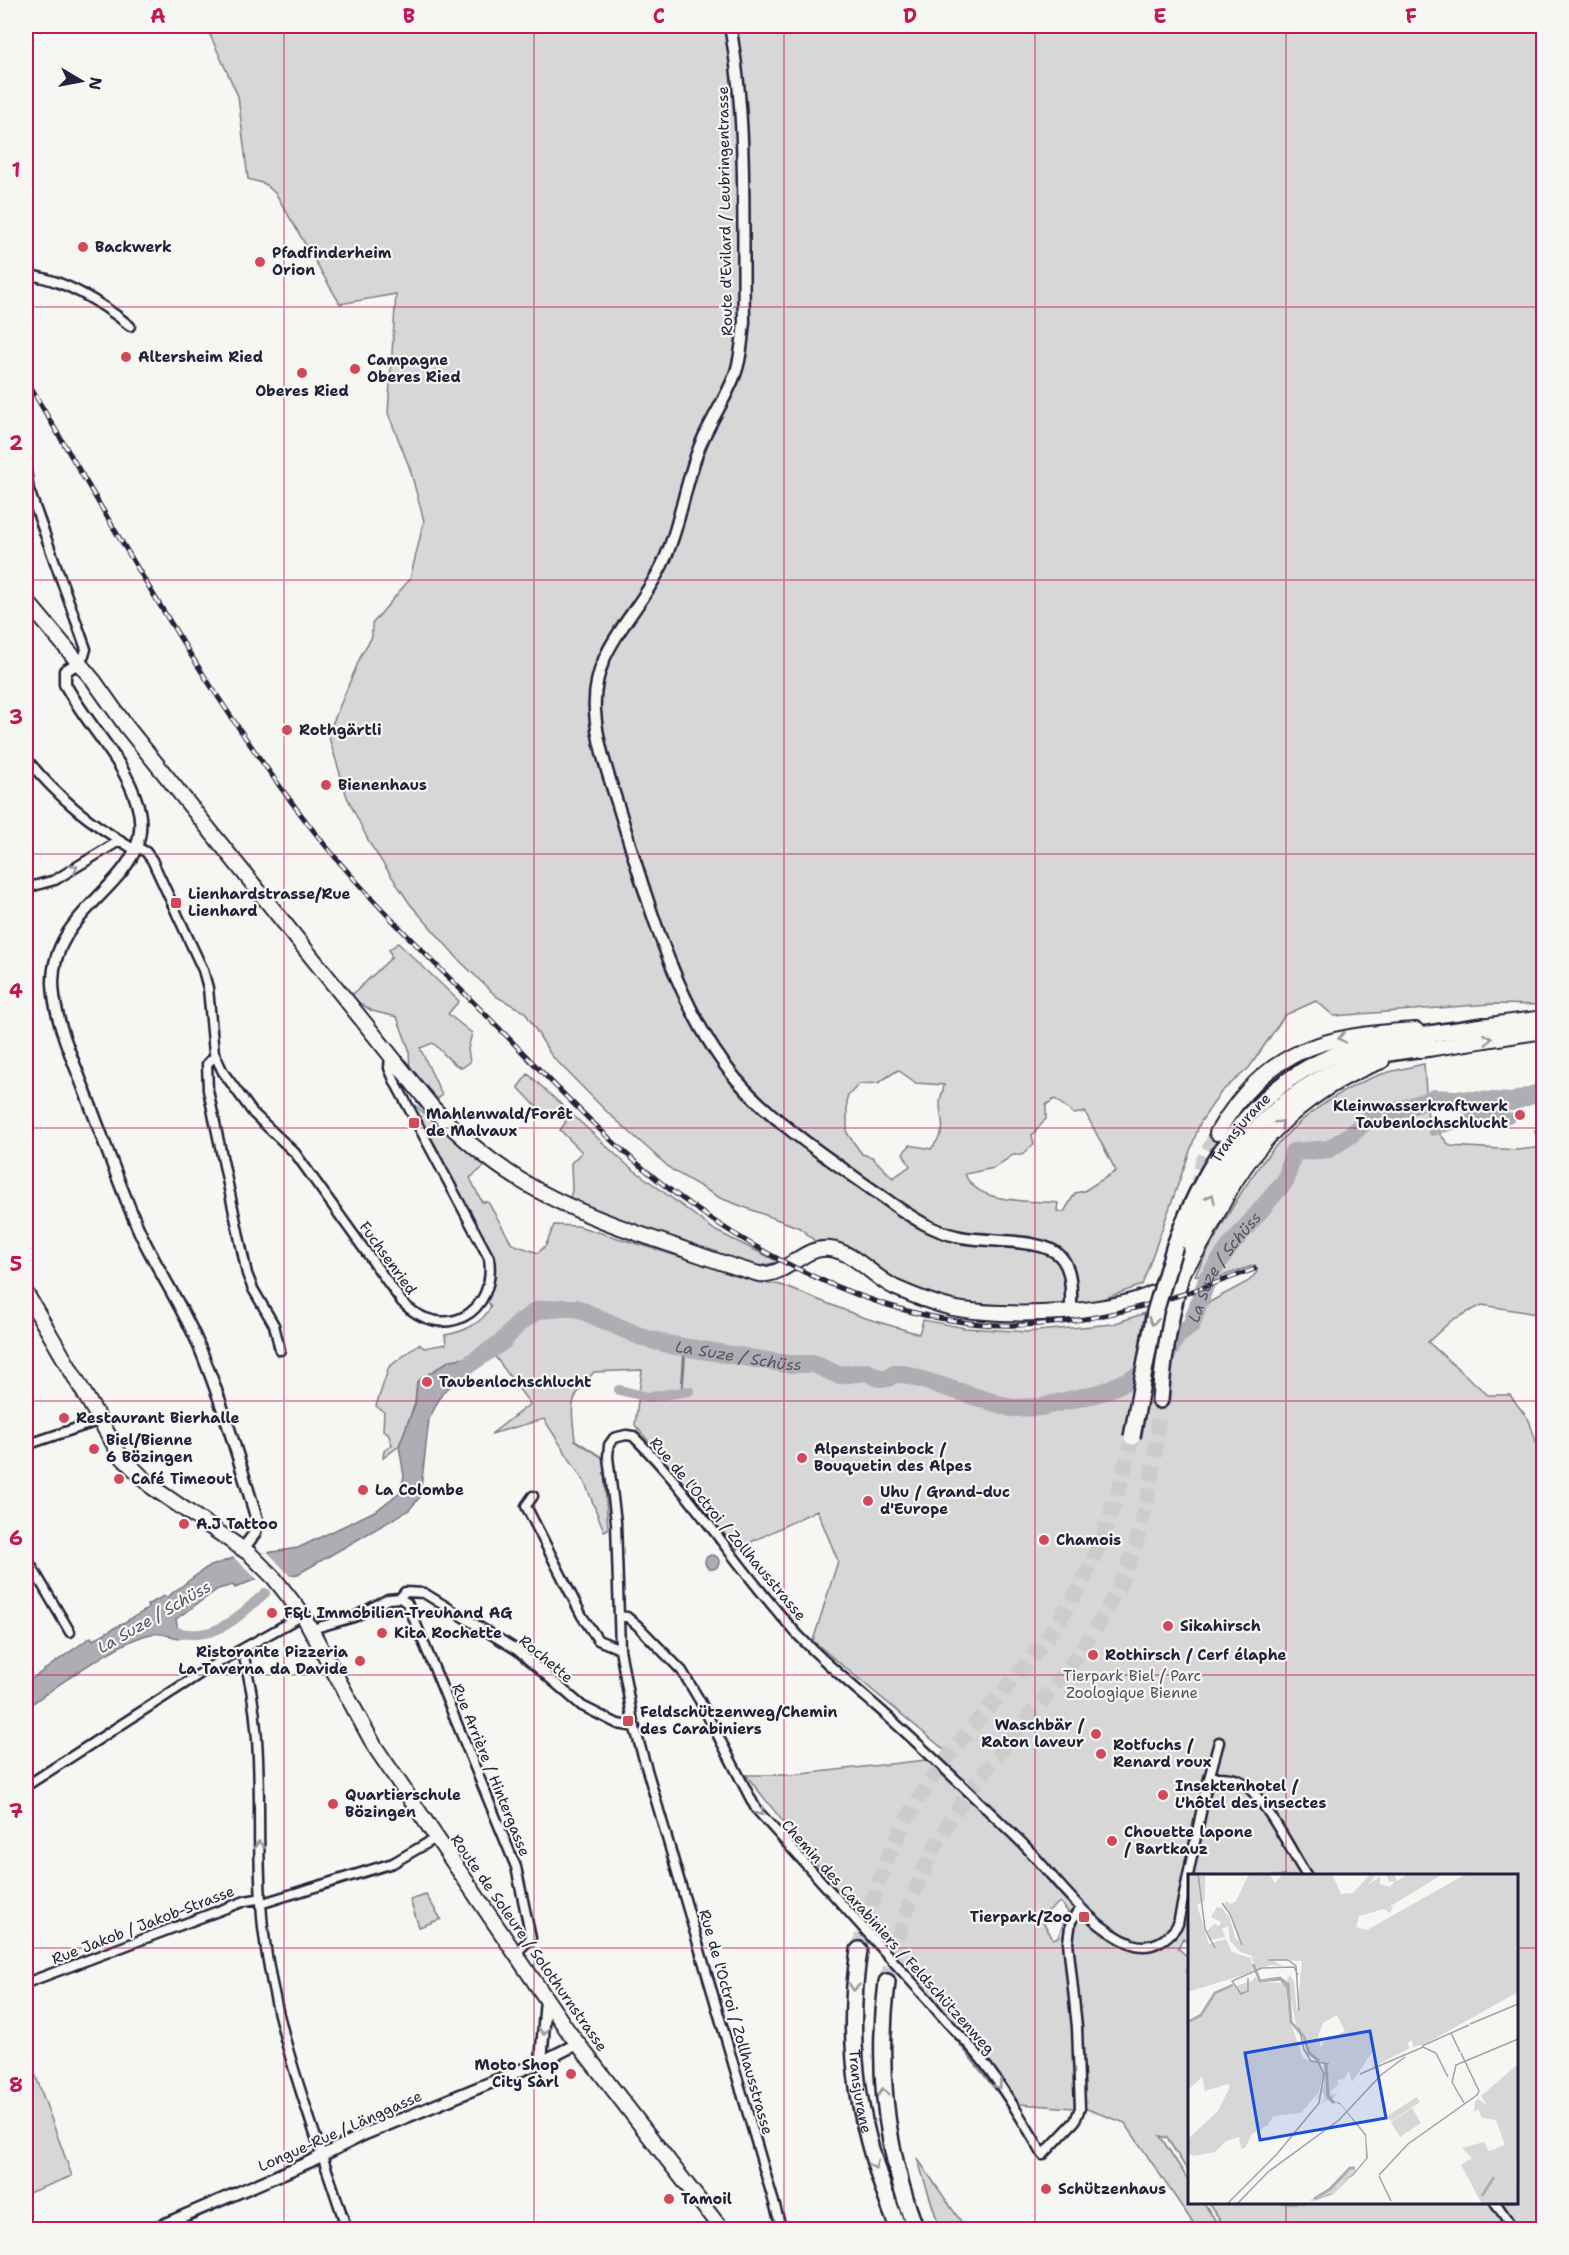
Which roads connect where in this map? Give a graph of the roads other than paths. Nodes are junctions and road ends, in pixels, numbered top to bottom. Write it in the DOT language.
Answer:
graph roads {
  1 [pos="729,26"];
  2 [pos="26,275"];
  3 [pos="130,326"];
  4 [pos="26,470"];
  5 [pos="26,600"];
  6 [pos="78,663"];
  7 [pos="26,758"];
  8 [pos="119,841"];
  9 [pos="136,849"];
  10 [pos="26,888"];
  11 [pos="1544,1018"];
  12 [pos="1484,1026"];
  13 [pos="1544,1031"];
  14 [pos="1432,1047"];
  15 [pos="390,1055"];
  16 [pos="215,1056"];
  17 [pos="1217,1133"];
  18 [pos="1153,1284"];
  19 [pos="26,1293"];
  20 [pos="1116,1303"];
  21 [pos="1071,1310"];
  22 [pos="280,1350"];
  23 [pos="1160,1399"];
  24 [pos="98,1421"];
  25 [pos="1132,1438"];
  26 [pos="26,1445"];
  27 [pos="533,1496"];
  28 [pos="246,1552"];
  29 [pos="26,1557"];
  30 [pos="400,1598"];
  31 [pos="303,1615"];
  32 [pos="619,1616"];
  33 [pos="312,1629"];
  34 [pos="70,1632"];
  35 [pos="620,1649"];
  36 [pos="242,1650"];
  37 [pos="635,1727"];
  38 [pos="1220,1742"];
  39 [pos="1210,1777"];
  40 [pos="26,1786"];
  41 [pos="436,1838"];
  42 [pos="1190,1874"];
  43 [pos="1307,1874"];
  44 [pos="1188,1881"];
  45 [pos="263,1903"];
  46 [pos="1081,1908"];
  47 [pos="859,1950"];
  48 [pos="516,1953"];
  49 [pos="887,1982"];
  50 [pos="26,1983"];
  51 [pos="546,1999"];
  52 [pos="577,2044"];
  53 [pos="541,2062"];
  54 [pos="323,2156"];
  55 [pos="1496,2204"];
  56 [pos="151,2229"];
  57 [pos="347,2229"];
  58 [pos="722,2229"];
  59 [pos="782,2229"];
  60 [pos="899,2229"];
  61 [pos="916,2229"];
  62 [pos="1515,2229"];
  1 -- 21 [label="street, Route d'Evilard / Leubringentrasse"];
  2 -- 3 [label="street"];
  4 -- 6 [label="street"];
  5 -- 6 [label="main road"];
  6 -- 9 [label="street"];
  6 -- 15 [label="main road"];
  7 -- 8 [label="street"];
  8 -- 9 [label="street"];
  10 -- 8 [label="street, one-way"];
  9 -- 16 [label="street"];
  9 -- 28 [label="street"];
  11 -- 12 [label="main road, Transjurane"];
  12 -- 17 [label="main road, one-way"];
  12 -- 25 [label="highway, Transjurane, one-way, bridge"];
  14 -- 13 [label="main road, Transjurane, one-way"];
  20 -- 14 [label="main road, one-way"];
  23 -- 14 [label="highway, Transjurane, one-way"];
  15 -- 16 [label="street, Fuchsenried"];
  15 -- 21 [label="main road"];
  16 -- 22 [label="street"];
  18 -- 20 [label="main road"];
  19 -- 24 [label="main road, Route de Soleure / Solothurnstrasse"];
  20 -- 21 [label="main road"];
  24 -- 26 [label="street"];
  24 -- 28 [label="main road, Route de Soleure / Solothurnstrasse"];
  27 -- 35 [label="street"];
  28 -- 31 [label="main road, Route de Soleure / Solothurnstrasse"];
  29 -- 34 [label="street"];
  30 -- 33 [label="street, Rochette"];
  30 -- 37 [label="street, Rochette"];
  30 -- 48 [label="street, Rue Arrière / Hintergasse"];
  31 -- 33 [label="main road, Route de Soleure / Solothurnstrasse"];
  31 -- 36 [label="street"];
  32 -- 35 [label="street, Rue de l'Octroi / Zollhausstrasse"];
  32 -- 46 [label="street, Rue de l'Octroi / Zollhausstrasse"];
  32 -- 46 [label="street, Chemin des Carabiniers / Feldschützenweg, one-way"];
  33 -- 41 [label="main road, Route de Soleure / Solothurnstrasse"];
  35 -- 37 [label="street, Rue de l'Octroi / Zollhausstrasse"];
  36 -- 40 [label="street"];
  45 -- 36 [label="street, one-way"];
  37 -- 59 [label="street, Rue de l'Octroi / Zollhausstrasse"];
  38 -- 39 [label="street, Rue de l'Octroi / Zollhausstrasse"];
  39 -- 42 [label="street, Rue de l'Octroi / Zollhausstrasse"];
  39 -- 43 [label="street"];
  41 -- 45 [label="street, Rue Jakob / Jakob-Strasse"];
  41 -- 48 [label="main road, Route de Soleure / Solothurnstrasse"];
  44 -- 46 [label="street, Rue de l'Octroi / Zollhausstrasse"];
  45 -- 50 [label="street, Rue Jakob / Jakob-Strasse"];
  45 -- 54 [label="street"];
  47 -- 60 [label="highway, Transjurane, one-way"];
  48 -- 51 [label="main road, Route de Soleure / Solothurnstrasse"];
  61 -- 49 [label="highway, Transjurane, one-way"];
  51 -- 52 [label="main road, Route de Soleure / Solothurnstrasse"];
  51 -- 53 [label="street, one-way"];
  52 -- 53 [label="street, Longue-Rue / Länggasse"];
  52 -- 58 [label="main road, Route de Soleure / Solothurnstrasse"];
  53 -- 54 [label="street, Longue-Rue / Länggasse"];
  54 -- 56 [label="street, Longue-Rue / Länggasse"];
  54 -- 57 [label="street"];
  55 -- 62 [label="street"];
}
